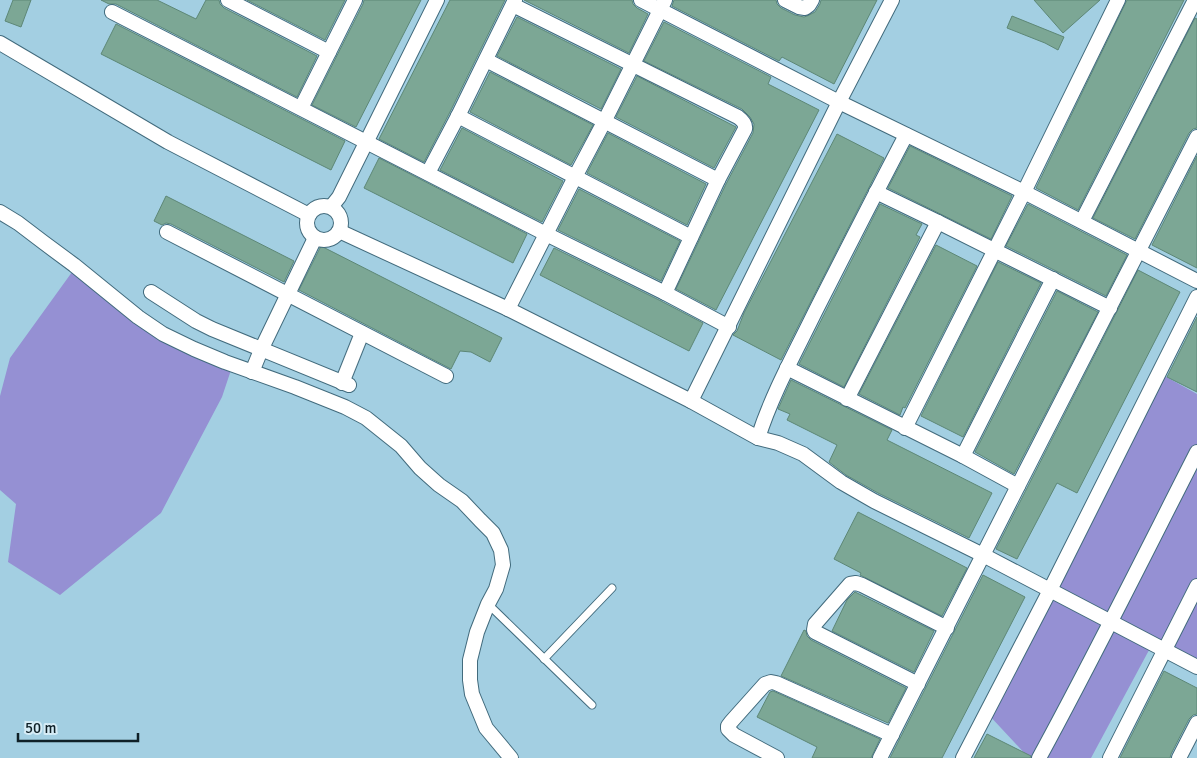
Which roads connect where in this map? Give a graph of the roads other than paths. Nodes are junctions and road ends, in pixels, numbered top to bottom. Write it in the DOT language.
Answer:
graph roads {
  1 [pos="228,0"];
  2 [pos="355,0"];
  3 [pos="437,0"];
  4 [pos="641,0"];
  5 [pos="786,0"];
  6 [pos="812,0"];
  7 [pos="892,0"];
  8 [pos="1118,0"];
  9 [pos="1196,0"];
  10 [pos="514,2"];
  11 [pos="663,5"];
  12 [pos="112,12"];
  13 [pos="0,43"];
  14 [pos="329,52"];
  15 [pos="486,60"];
  16 [pos="633,65"];
  17 [pos="839,102"];
  18 [pos="300,108"];
  19 [pos="458,116"];
  20 [pos="604,122"];
  21 [pos="906,135"];
  22 [pos="1197,137"];
  23 [pos="366,142"];
  24 [pos="428,173"];
  25 [pos="574,177"];
  26 [pos="718,180"];
  27 [pos="876,192"];
  28 [pos="1024,192"];
  29 [pos="331,208"];
  30 [pos="0,212"];
  31 [pos="309,215"];
  32 [pos="1082,221"];
  33 [pos="938,222"];
  34 [pos="339,231"];
  35 [pos="167,232"];
  36 [pos="546,234"];
  37 [pos="315,238"];
  38 [pos="691,238"];
  39 [pos="995,250"];
  40 [pos="1139,250"];
  41 [pos="1053,279"];
  42 [pos="1197,281"];
  43 [pos="150,292"];
  44 [pos="665,293"];
  45 [pos="288,294"];
  46 [pos="1197,297"];
  47 [pos="1110,308"];
  48 [pos="508,309"];
  49 [pos="729,327"];
  50 [pos="362,333"];
  51 [pos="261,350"];
  52 [pos="787,368"];
  53 [pos="252,372"];
  54 [pos="446,376"];
  55 [pos="846,399"];
  56 [pos="691,401"];
  57 [pos="906,428"];
  58 [pos="758,438"];
  59 [pos="1197,452"];
  60 [pos="963,456"];
  61 [pos="1018,486"];
  62 [pos="983,555"];
  63 [pos="1197,586"];
  64 [pos="612,588"];
  65 [pos="1050,589"];
  66 [pos="488,604"];
  67 [pos="1112,622"];
  68 [pos="946,628"];
  69 [pos="1165,649"];
  70 [pos="544,659"];
  71 [pos="1197,667"];
  72 [pos="918,684"];
  73 [pos="592,705"];
  74 [pos="1197,723"];
  75 [pos="892,735"];
  76 [pos="511,758"];
  77 [pos="777,758"];
  78 [pos="880,758"];
  79 [pos="963,758"];
  80 [pos="1039,758"];
  81 [pos="1110,758"];
  82 [pos="1179,758"];
  1 -- 14 [label="street"];
  2 -- 14 [label="street"];
  3 -- 23 [label="street"];
  4 -- 11 [label="street"];
  5 -- 6 [label="street"];
  7 -- 17 [label="street"];
  8 -- 28 [label="street"];
  9 -- 32 [label="street"];
  10 -- 15 [label="street"];
  10 -- 16 [label="street"];
  11 -- 16 [label="street"];
  11 -- 17 [label="street"];
  12 -- 18 [label="street"];
  13 -- 31 [label="street"];
  14 -- 18 [label="street"];
  15 -- 19 [label="street"];
  15 -- 20 [label="street"];
  16 -- 20 [label="street"];
  16 -- 26 [label="street"];
  17 -- 21 [label="street"];
  17 -- 49 [label="street"];
  18 -- 23 [label="street"];
  19 -- 24 [label="street"];
  19 -- 25 [label="street"];
  20 -- 25 [label="street"];
  20 -- 26 [label="street"];
  21 -- 27 [label="street"];
  21 -- 28 [label="street"];
  22 -- 40 [label="street"];
  23 -- 24 [label="street"];
  23 -- 29 [label="street"];
  24 -- 36 [label="street"];
  25 -- 36 [label="street"];
  25 -- 38 [label="street"];
  26 -- 38 [label="street"];
  27 -- 33 [label="street"];
  27 -- 52 [label="street"];
  28 -- 32 [label="street"];
  28 -- 39 [label="street"];
  29 -- 31 [label="street"];
  29 -- 34 [label="street"];
  30 -- 53 [label="street"];
  31 -- 37 [label="street"];
  32 -- 40 [label="street"];
  33 -- 39 [label="street"];
  33 -- 55 [label="street"];
  34 -- 37 [label="street"];
  34 -- 48 [label="street"];
  35 -- 45 [label="street"];
  36 -- 44 [label="street"];
  36 -- 48 [label="street"];
  37 -- 45 [label="street"];
  38 -- 44 [label="street"];
  39 -- 41 [label="street"];
  39 -- 57 [label="street"];
  40 -- 42 [label="street"];
  40 -- 47 [label="street"];
  41 -- 47 [label="street"];
  41 -- 60 [label="street"];
  43 -- 51 [label="street"];
  44 -- 49 [label="street"];
  45 -- 50 [label="street"];
  45 -- 51 [label="street"];
  46 -- 65 [label="street"];
  47 -- 61 [label="street"];
  48 -- 56 [label="street"];
  49 -- 56 [label="street"];
  50 -- 51 [label="street"];
  50 -- 54 [label="street"];
  51 -- 53 [label="street"];
  52 -- 55 [label="street"];
  52 -- 58 [label="street"];
  53 -- 66 [label="street"];
  55 -- 57 [label="street"];
  56 -- 58 [label="street"];
  57 -- 60 [label="street"];
  58 -- 62 [label="street"];
  59 -- 67 [label="street"];
  60 -- 61 [label="street"];
  61 -- 62 [label="street"];
  62 -- 65 [label="street"];
  62 -- 68 [label="street"];
  63 -- 69 [label="street"];
  64 -- 70 [label="lane"];
  65 -- 67 [label="street"];
  65 -- 79 [label="street"];
  66 -- 70 [label="lane"];
  66 -- 76 [label="street"];
  67 -- 69 [label="street"];
  67 -- 80 [label="street"];
  68 -- 72 [label="street"];
  68 -- 72 [label="street"];
  69 -- 71 [label="street"];
  69 -- 81 [label="street"];
  70 -- 73 [label="lane"];
  72 -- 75 [label="street"];
  74 -- 82 [label="street"];
  75 -- 77 [label="street"];
  75 -- 78 [label="street"];
}
